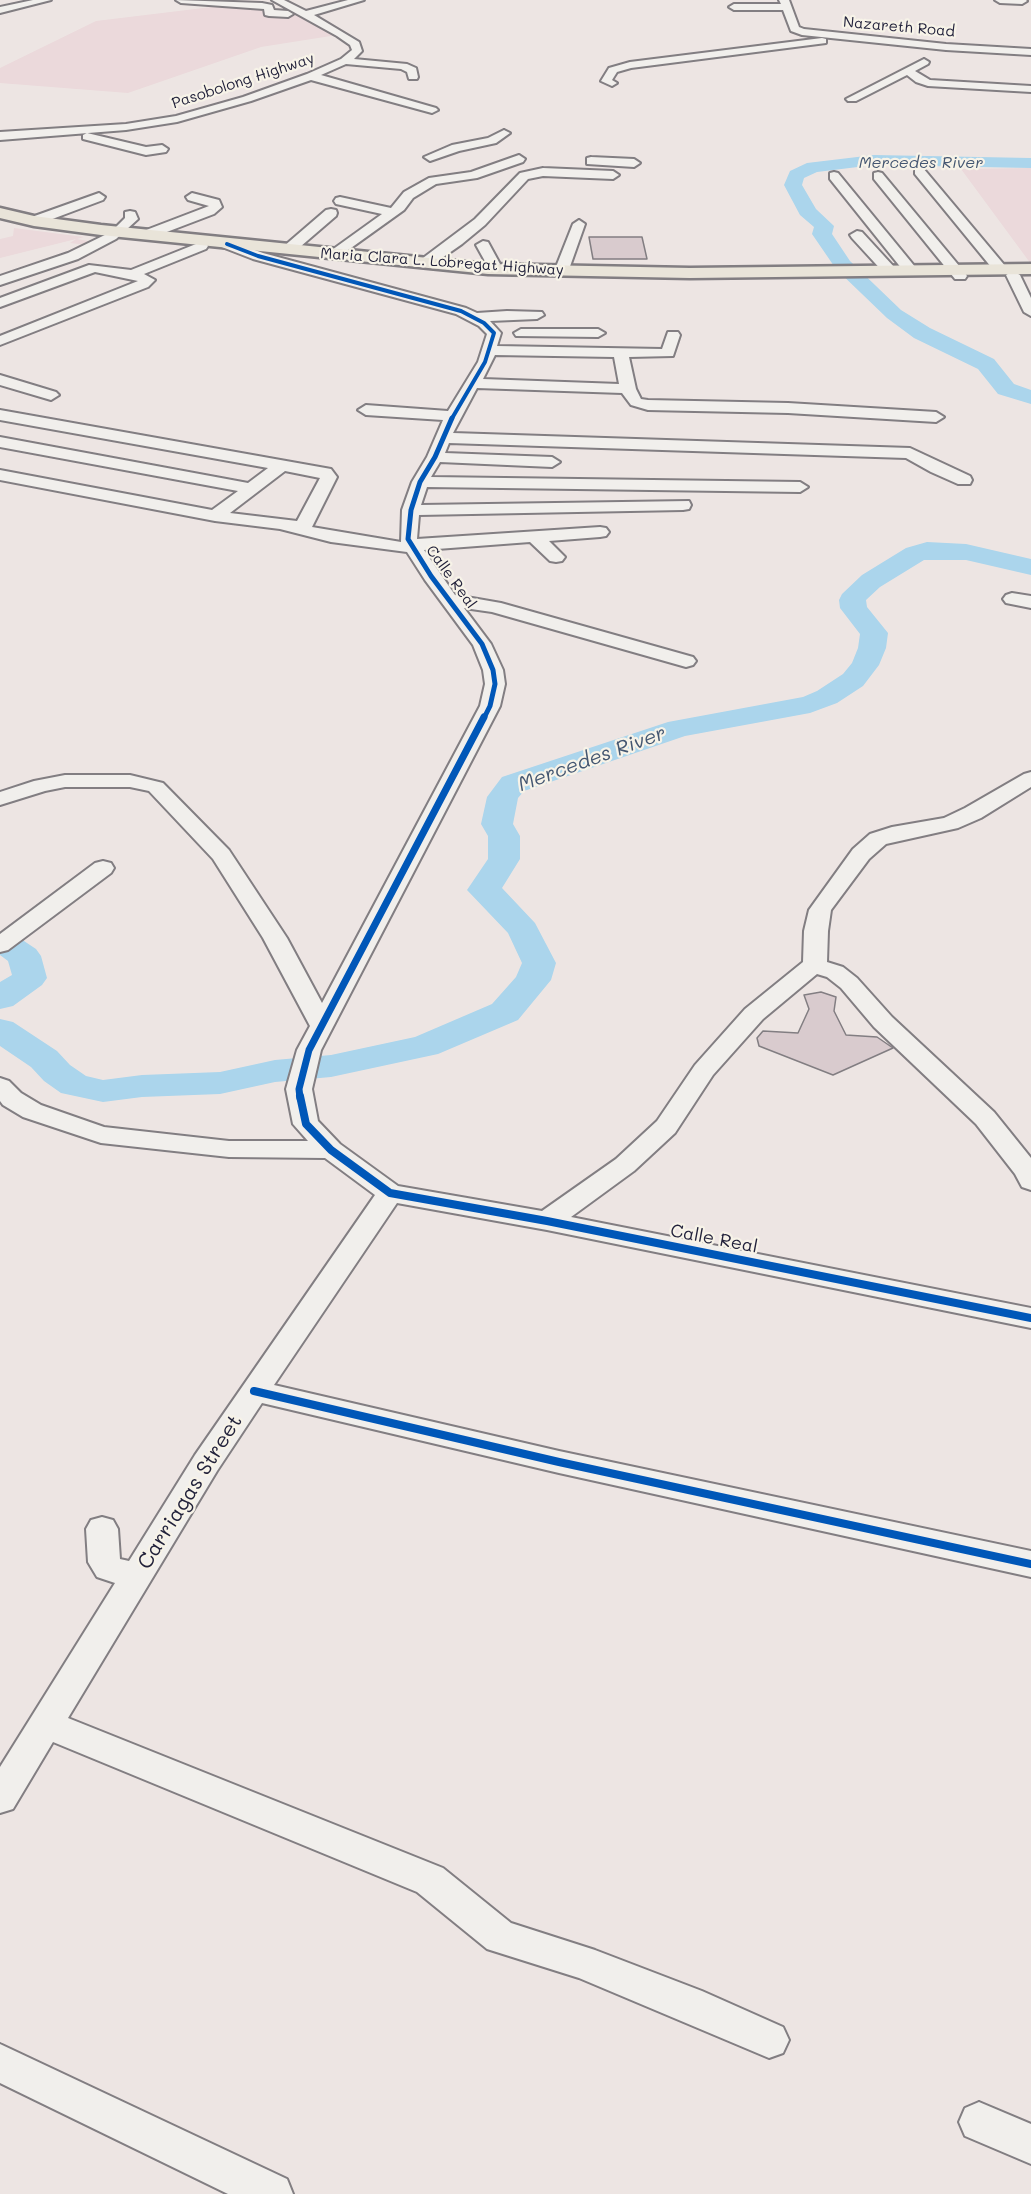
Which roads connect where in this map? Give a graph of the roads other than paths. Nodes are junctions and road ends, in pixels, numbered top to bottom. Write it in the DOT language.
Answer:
graph roads {
  1 [pos="46,0"];
  2 [pos="181,0"];
  3 [pos="277,0"];
  4 [pos="359,0"];
  5 [pos="999,0"];
  6 [pos="1022,2"];
  7 [pos="786,3"];
  8 [pos="734,7"];
  9 [pos="0,10"];
  10 [pos="302,13"];
  11 [pos="846,38"];
  12 [pos="946,47"];
  13 [pos="1031,52"];
  14 [pos="345,61"];
  15 [pos="909,71"];
  16 [pos="311,76"];
  17 [pos="413,77"];
  18 [pos="612,83"];
  19 [pos="1031,89"];
  20 [pos="852,99"];
  21 [pos="432,111"];
  22 [pos="67,132"];
  23 [pos="504,133"];
  24 [pos="0,136"];
  25 [pos="162,149"];
  26 [pos="519,159"];
  27 [pos="558,160"];
  28 [pos="582,160"];
  29 [pos="634,163"];
  30 [pos="490,170"];
  31 [pos="919,171"];
  32 [pos="551,172"];
  33 [pos="613,175"];
  34 [pos="834,176"];
  35 [pos="878,176"];
  36 [pos="192,196"];
  37 [pos="99,197"];
  38 [pos="340,201"];
  39 [pos="393,212"];
  40 [pos="0,213"];
  41 [pos="331,213"];
  42 [pos="130,215"];
  43 [pos="0,219"];
  44 [pos="34,221"];
  45 [pos="579,224"];
  46 [pos="114,234"];
  47 [pos="146,235"];
  48 [pos="857,235"];
  49 [pos="483,245"];
  50 [pos="201,246"];
  51 [pos="233,247"];
  52 [pos="288,250"];
  53 [pos="332,255"];
  54 [pos="920,255"];
  55 [pos="424,264"];
  56 [pos="488,269"];
  57 [pos="1031,269"];
  58 [pos="931,270"];
  59 [pos="910,271"];
  60 [pos="561,272"];
  61 [pos="885,273"];
  62 [pos="958,273"];
  63 [pos="1015,273"];
  64 [pos="132,274"];
  65 [pos="808,274"];
  66 [pos="0,281"];
  67 [pos="0,303"];
  68 [pos="1031,312"];
  69 [pos="537,315"];
  70 [pos="474,318"];
  71 [pos="598,333"];
  72 [pos="673,335"];
  73 [pos="0,341"];
  74 [pos="492,341"];
  75 [pos="621,353"];
  76 [pos="0,380"];
  77 [pos="474,383"];
  78 [pos="628,389"];
  79 [pos="51,395"];
  80 [pos="366,410"];
  81 [pos="0,415"];
  82 [pos="453,416"];
  83 [pos="936,417"];
  84 [pos="444,438"];
  85 [pos="0,442"];
  86 [pos="435,457"];
  87 [pos="552,462"];
  88 [pos="282,465"];
  89 [pos="0,475"];
  90 [pos="964,480"];
  91 [pos="420,482"];
  92 [pos="800,487"];
  93 [pos="250,488"];
  94 [pos="683,505"];
  95 [pos="411,510"];
  96 [pos="215,516"];
  97 [pos="297,528"];
  98 [pos="600,532"];
  99 [pos="533,536"];
  100 [pos="411,543"];
  101 [pos="555,557"];
  102 [pos="1012,599"];
  103 [pos="452,600"];
  104 [pos="1031,602"];
  105 [pos="686,661"];
  106 [pos="1031,778"];
  107 [pos="0,799"];
  108 [pos="103,867"];
  109 [pos="0,945"];
  110 [pos="815,966"];
  111 [pos="321,1024"];
  112 [pos="0,1086"];
  113 [pos="331,1150"];
  114 [pos="1031,1181"];
  115 [pos="390,1193"];
  116 [pos="547,1221"];
  117 [pos="1031,1318"];
  118 [pos="254,1391"];
  119 [pos="102,1529"];
  120 [pos="1031,1564"];
  121 [pos="136,1576"];
  122 [pos="45,1724"];
  123 [pos="0,1798"];
  124 [pos="769,2040"];
  125 [pos="0,2063"];
  126 [pos="979,2122"];
  127 [pos="1031,2144"];
  128 [pos="272,2194"];
  1 -- 9 [label="street"];
  2 -- 10 [label="street"];
  3 -- 10 [label="street"];
  4 -- 10 [label="street"];
  5 -- 6 [label="street"];
  7 -- 8 [label="street"];
  7 -- 11 [label="street, Nazareth Road"];
  10 -- 14 [label="street"];
  11 -- 12 [label="street, Nazareth Road"];
  11 -- 18 [label="street"];
  12 -- 13 [label="street, Nazareth Road"];
  12 -- 15 [label="street"];
  14 -- 16 [label="street, Pasobolong Highway"];
  14 -- 17 [label="street"];
  15 -- 19 [label="street"];
  15 -- 20 [label="street"];
  16 -- 21 [label="street"];
  16 -- 22 [label="street, Pasobolong Highway"];
  22 -- 24 [label="street, Pasobolong Highway"];
  22 -- 25 [label="street"];
  23 -- 30 [label="street"];
  26 -- 30 [label="street"];
  27 -- 32 [label="street"];
  28 -- 29 [label="street"];
  30 -- 39 [label="street"];
  31 -- 63 [label="street"];
  32 -- 33 [label="street"];
  32 -- 55 [label="street"];
  34 -- 59 [label="street"];
  35 -- 62 [label="street"];
  36 -- 47 [label="street"];
  37 -- 44 [label="street"];
  38 -- 39 [label="street"];
  39 -- 53 [label="street"];
  40 -- 44 [label="highway, Maria Clara L. Lobregat Highway"];
  41 -- 52 [label="street"];
  42 -- 46 [label="street"];
  43 -- 46 [label="highway, Maria Clara L. Lobregat Highway"];
  44 -- 46 [label="highway, Maria Clara L. Lobregat Highway"];
  45 -- 60 [label="street"];
  46 -- 47 [label="highway, Maria Clara L. Lobregat Highway"];
  46 -- 50 [label="highway, Maria Clara L. Lobregat Highway"];
  46 -- 66 [label="street"];
  47 -- 51 [label="highway, Maria Clara L. Lobregat Highway"];
  48 -- 61 [label="street"];
  49 -- 56 [label="street"];
  50 -- 51 [label="highway, Maria Clara L. Lobregat Highway"];
  50 -- 64 [label="street"];
  51 -- 52 [label="highway, Maria Clara L. Lobregat Highway"];
  51 -- 65 [label="highway, Maria Clara L. Lobregat Highway"];
  51 -- 70 [label="street"];
  52 -- 53 [label="highway, Maria Clara L. Lobregat Highway"];
  53 -- 55 [label="highway, Maria Clara L. Lobregat Highway"];
  54 -- 58 [label="street"];
  55 -- 56 [label="highway, Maria Clara L. Lobregat Highway"];
  56 -- 60 [label="highway, Maria Clara L. Lobregat Highway"];
  57 -- 63 [label="highway, Maria Clara L. Lobregat Highway"];
  58 -- 59 [label="highway, Maria Clara L. Lobregat Highway"];
  58 -- 62 [label="highway, Maria Clara L. Lobregat Highway"];
  59 -- 61 [label="highway, Maria Clara L. Lobregat Highway"];
  60 -- 65 [label="highway, Maria Clara L. Lobregat Highway"];
  61 -- 62 [label="highway, Maria Clara L. Lobregat Highway"];
  61 -- 65 [label="highway, Maria Clara L. Lobregat Highway"];
  62 -- 63 [label="highway, Maria Clara L. Lobregat Highway"];
  63 -- 68 [label="street"];
  64 -- 67 [label="street"];
  64 -- 73 [label="street"];
  69 -- 70 [label="street"];
  70 -- 74 [label="street"];
  71 -- 74 [label="street"];
  72 -- 75 [label="street"];
  74 -- 75 [label="street"];
  74 -- 77 [label="street, Calle Real"];
  75 -- 78 [label="street"];
  76 -- 79 [label="street"];
  77 -- 78 [label="street"];
  77 -- 82 [label="street, Calle Real"];
  78 -- 83 [label="street"];
  80 -- 82 [label="street"];
  81 -- 88 [label="street"];
  82 -- 84 [label="street, Calle Real"];
  84 -- 86 [label="street, Calle Real"];
  84 -- 90 [label="street"];
  85 -- 93 [label="street"];
  86 -- 87 [label="street"];
  86 -- 91 [label="street, Calle Real"];
  88 -- 93 [label="street"];
  88 -- 97 [label="street"];
  89 -- 96 [label="street"];
  91 -- 92 [label="street"];
  91 -- 95 [label="street, Calle Real"];
  93 -- 96 [label="street"];
  94 -- 95 [label="street"];
  95 -- 100 [label="street, Calle Real"];
  96 -- 97 [label="street"];
  97 -- 100 [label="street"];
  98 -- 99 [label="street"];
  99 -- 100 [label="street"];
  99 -- 101 [label="street"];
  100 -- 103 [label="street, Calle Real"];
  102 -- 104 [label="street"];
  103 -- 105 [label="street"];
  103 -- 111 [label="street, Calle Real"];
  106 -- 110 [label="street"];
  107 -- 111 [label="street"];
  108 -- 109 [label="street"];
  110 -- 114 [label="street"];
  110 -- 116 [label="street"];
  111 -- 113 [label="street, Calle Real"];
  112 -- 113 [label="street"];
  113 -- 115 [label="street"];
  115 -- 116 [label="street, Calle Real"];
  115 -- 118 [label="street, Carriagas Street"];
  116 -- 117 [label="street, Calle Real"];
  118 -- 120 [label="street"];
  118 -- 121 [label="street, Carriagas Street"];
  119 -- 121 [label="street"];
  121 -- 122 [label="street, Carriagas Street"];
  122 -- 123 [label="street, Carriagas Street"];
  122 -- 124 [label="street"];
  125 -- 128 [label="street"];
  126 -- 127 [label="street"];
}
